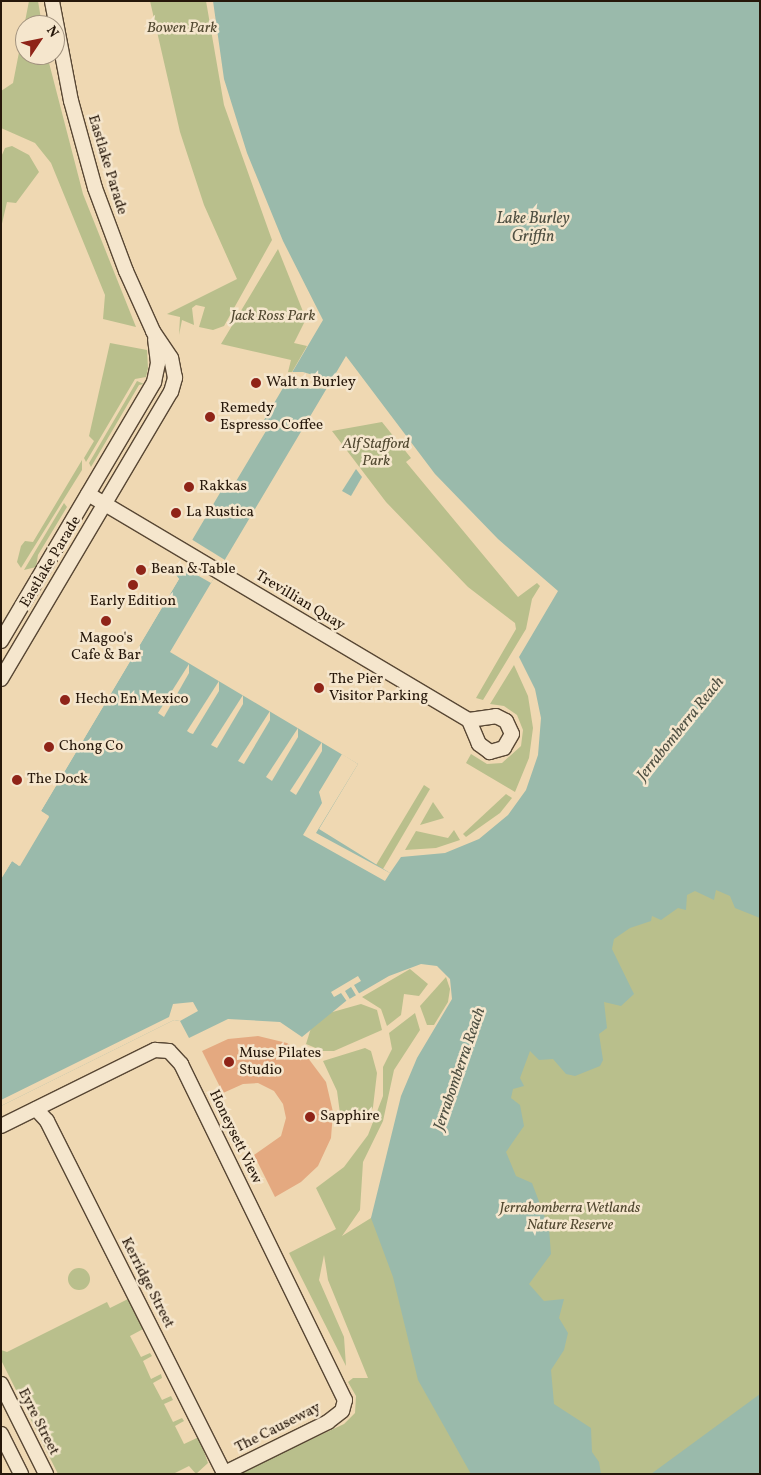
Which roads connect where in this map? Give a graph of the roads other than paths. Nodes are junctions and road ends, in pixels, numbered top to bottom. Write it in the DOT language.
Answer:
graph roads {
  1 [pos="52,1"];
  2 [pos="153,330"];
  3 [pos="154,382"];
  4 [pos="174,384"];
  5 [pos="88,494"];
  6 [pos="104,504"];
  7 [pos="1,641"];
  8 [pos="1,679"];
  9 [pos="469,720"];
  10 [pos="36,1109"];
  11 [pos="1,1126"];
  12 [pos="1,1384"];
  13 [pos="344,1408"];
  14 [pos="1,1434"];
  15 [pos="21,1474"];
  16 [pos="46,1474"];
  17 [pos="223,1474"];
  1 -- 2 [label="street, Eastlake Parade"];
  2 -- 3 [label="street, Eastlake Parade"];
  2 -- 4 [label="street, Eastlake Parade"];
  3 -- 4 [label="street"];
  3 -- 5 [label="street, Eastlake Parade"];
  4 -- 6 [label="street, Eastlake Parade"];
  5 -- 6 [label="street, Trevillian Quay"];
  5 -- 7 [label="street, Eastlake Parade"];
  6 -- 8 [label="street, Eastlake Parade"];
  6 -- 9 [label="street, Trevillian Quay"];
  10 -- 11 [label="street, Honeysett View"];
  10 -- 13 [label="street, Honeysett View"];
  10 -- 17 [label="street, Kerridge Street"];
  12 -- 16 [label="street, Eyre Street"];
  13 -- 17 [label="street, The Causeway"];
  14 -- 15 [label="street"];
}
